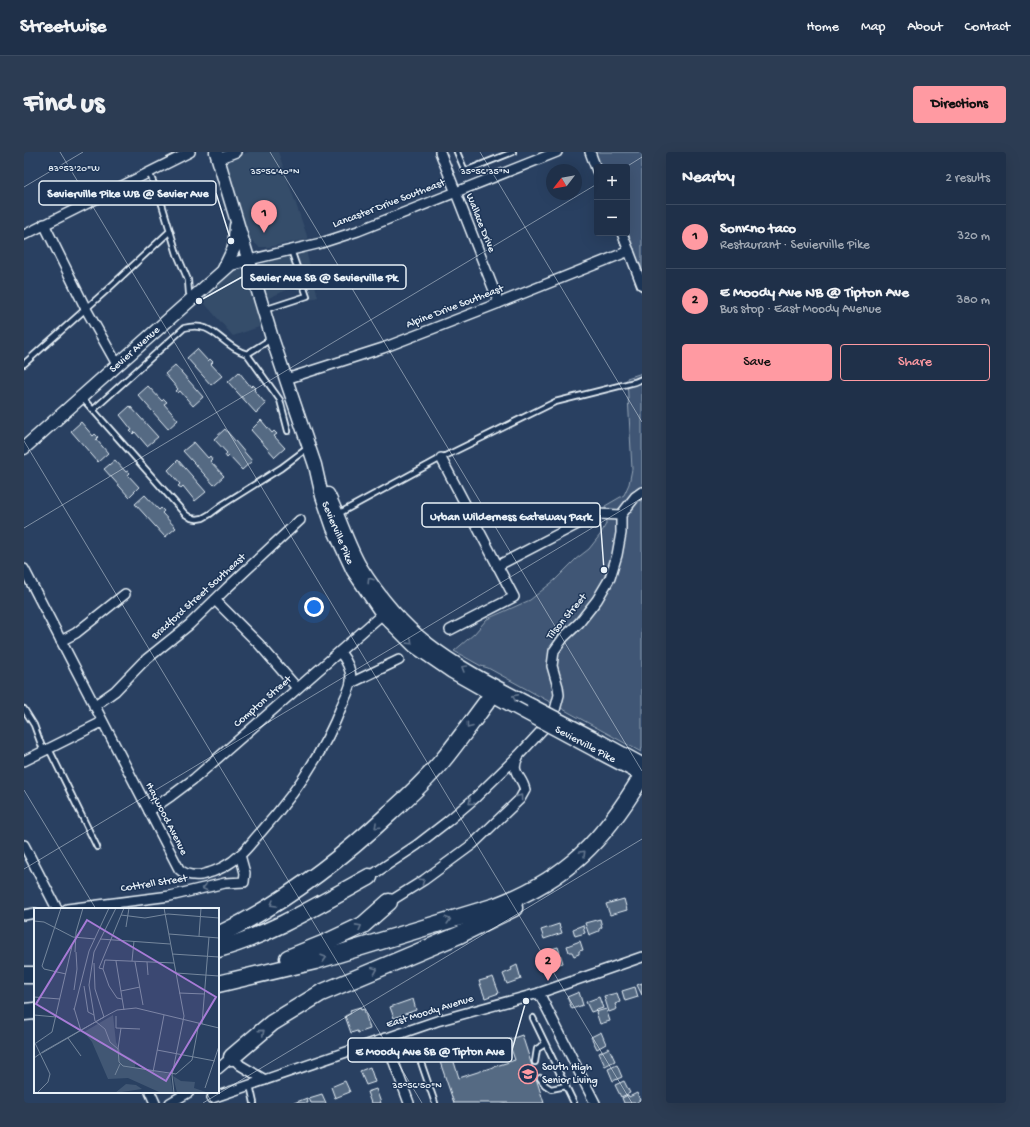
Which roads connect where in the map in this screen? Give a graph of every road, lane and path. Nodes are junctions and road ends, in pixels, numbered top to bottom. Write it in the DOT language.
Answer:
graph roads {
  1 [pos="190,152"];
  2 [pos="236,152"];
  3 [pos="440,152"];
  4 [pos="457,152"];
  5 [pos="513,152"];
  6 [pos="555,152"];
  7 [pos="590,152"];
  8 [pos="217,155"];
  9 [pos="595,164"];
  10 [pos="149,172"];
  11 [pos="454,192"];
  12 [pos="237,221"];
  13 [pos="44,224"];
  14 [pos="170,231"];
  15 [pos="24,235"];
  16 [pos="623,236"];
  17 [pos="292,250"];
  18 [pos="629,251"];
  19 [pos="249,260"];
  20 [pos="223,271"];
  21 [pos="642,285"];
  22 [pos="193,298"];
  23 [pos="499,303"];
  24 [pos="86,309"];
  25 [pos="264,310"];
  26 [pos="272,338"];
  27 [pos="248,354"];
  28 [pos="24,364"];
  29 [pos="118,366"];
  30 [pos="286,379"];
  31 [pos="642,379"];
  32 [pos="82,397"];
  33 [pos="93,410"];
  34 [pos="288,431"];
  35 [pos="309,447"];
  36 [pos="24,448"];
  37 [pos="441,458"];
  38 [pos="642,492"];
  39 [pos="621,515"];
  40 [pos="333,517"];
  41 [pos="300,520"];
  42 [pos="497,566"];
  43 [pos="24,569"];
  44 [pos="124,594"];
  45 [pos="215,600"];
  46 [pos="386,611"];
  47 [pos="450,630"];
  48 [pos="61,641"];
  49 [pos="340,652"];
  50 [pos="399,660"];
  51 [pos="351,683"];
  52 [pos="297,688"];
  53 [pos="495,691"];
  54 [pos="94,706"];
  55 [pos="24,709"];
  56 [pos="102,722"];
  57 [pos="599,746"];
  58 [pos="46,750"];
  59 [pos="519,756"];
  60 [pos="24,761"];
  61 [pos="642,764"];
  62 [pos="516,774"];
  63 [pos="499,775"];
  64 [pos="642,776"];
  65 [pos="642,790"];
  66 [pos="622,808"];
  67 [pos="149,811"];
  68 [pos="24,845"];
  69 [pos="97,847"];
  70 [pos="240,855"];
  71 [pos="368,877"];
  72 [pos="553,878"];
  73 [pos="389,902"];
  74 [pos="57,908"];
  75 [pos="75,908"];
  76 [pos="34,913"];
  77 [pos="24,915"];
  78 [pos="219,934"];
  79 [pos="219,949"];
  80 [pos="642,957"];
  81 [pos="34,974"];
  82 [pos="24,975"];
  83 [pos="219,981"];
  84 [pos="219,984"];
  85 [pos="539,993"];
  86 [pos="34,1011"];
  87 [pos="24,1012"];
  88 [pos="532,1018"];
  89 [pos="385,1038"];
  90 [pos="545,1044"];
  91 [pos="416,1048"];
  92 [pos="232,1058"];
  93 [pos="535,1062"];
  94 [pos="219,1068"];
  95 [pos="540,1078"];
  96 [pos="265,1080"];
  97 [pos="250,1085"];
  98 [pos="566,1086"];
  99 [pos="150,1093"];
  100 [pos="186,1093"];
  101 [pos="212,1098"];
  102 [pos="155,1103"];
  103 [pos="170,1103"];
  104 [pos="254,1103"];
  105 [pos="408,1103"];
  106 [pos="434,1103"];
  107 [pos="574,1103"];
  108 [pos="595,1103"];
  1 -- 10 [label="street"];
  2 -- 8 [label="street"];
  3 -- 11 [label="street, Wallace Drive"];
  4 -- 5 [label="lane"];
  6 -- 11 [label="street, Lancaster Drive Southeast"];
  7 -- 9 [label="street"];
  8 -- 12 [label="street, Sevierville Pike"];
  10 -- 13 [label="street"];
  10 -- 14 [label="lane"];
  11 -- 17 [label="street, Lancaster Drive Southeast"];
  11 -- 23 [label="street, Wallace Drive"];
  12 -- 19 [label="street, Sevierville Pike"];
  12 -- 20 [label="street"];
  13 -- 15 [label="street"];
  13 -- 24 [label="street"];
  14 -- 22 [label="lane"];
  14 -- 24 [label="lane"];
  16 -- 18 [label="street"];
  17 -- 19 [label="street, Lancaster Drive Southeast"];
  17 -- 25 [label="lane"];
  18 -- 21 [label="street"];
  18 -- 23 [label="street, Alpine Drive Southeast"];
  19 -- 20 [label="street, Sevier Avenue"];
  19 -- 25 [label="street, Sevierville Pike"];
  20 -- 22 [label="street, Sevier Avenue"];
  22 -- 29 [label="street, Sevier Avenue"];
  23 -- 30 [label="street, Alpine Drive Southeast"];
  24 -- 28 [label="lane"];
  24 -- 29 [label="street"];
  25 -- 26 [label="street, Sevierville Pike"];
  26 -- 27 [label="lane"];
  26 -- 30 [label="street, Sevierville Pike"];
  27 -- 33 [label="lane"];
  27 -- 34 [label="lane"];
  29 -- 32 [label="street, Sevier Avenue"];
  30 -- 35 [label="street, Sevierville Pike"];
  31 -- 37 [label="lane"];
  32 -- 33 [label="lane"];
  32 -- 36 [label="street, Sevier Avenue"];
  33 -- 35 [label="lane"];
  35 -- 40 [label="street, Sevierville Pike"];
  37 -- 40 [label="lane"];
  37 -- 42 [label="street"];
  38 -- 39 [label="street"];
  39 -- 42 [label="street"];
  39 -- 59 [label="street, Tilson Street"];
  40 -- 46 [label="street, Sevierville Pike"];
  41 -- 45 [label="street, Bradford Street Southeast"];
  42 -- 47 [label="street"];
  43 -- 48 [label="street, Haywood Avenue"];
  44 -- 48 [label="street"];
  45 -- 52 [label="street"];
  45 -- 54 [label="street, Bradford Street Southeast"];
  46 -- 49 [label="street, Compton Street"];
  46 -- 53 [label="street, Sevierville Pike"];
  48 -- 54 [label="street, Haywood Avenue"];
  49 -- 51 [label="street, Haywood Avenue"];
  49 -- 52 [label="street, Compton Street"];
  50 -- 51 [label="street"];
  51 -- 70 [label="street, Haywood Avenue"];
  52 -- 67 [label="street, Compton Street"];
  57 -- 53 [label="street, Sevierville Pike, one-way, bridge"];
  53 -- 57 [label="street, Sevierville Pike, bridge"];
  53 -- 78 [label="highway, one-way"];
  54 -- 56 [label="street, Haywood Avenue"];
  55 -- 58 [label="lane"];
  56 -- 58 [label="street"];
  56 -- 67 [label="street, Haywood Avenue"];
  57 -- 61 [label="street, Sevierville Pike"];
  57 -- 64 [label="street, Sevierville Pike"];
  58 -- 60 [label="street"];
  58 -- 69 [label="lane"];
  59 -- 62 [label="street"];
  59 -- 63 [label="street, Tilson Street"];
  62 -- 63 [label="street"];
  73 -- 62 [label="street, one-way"];
  63 -- 71 [label="street, Tilson Street, one-way"];
  64 -- 66 [label="highway"];
  65 -- 66 [label="highway"];
  72 -- 66 [label="highway, one-way"];
  67 -- 70 [label="street, Haywood Avenue"];
  68 -- 74 [label="street"];
  70 -- 75 [label="street, Cottrell Street, one-way"];
  71 -- 79 [label="highway"];
  84 -- 72 [label="highway, one-way"];
  92 -- 72 [label="highway, one-way"];
  83 -- 73 [label="highway, one-way"];
  76 -- 77 [label="street"];
  80 -- 85 [label="street, East Moody Avenue"];
  81 -- 82 [label="highway"];
  85 -- 89 [label="street, East Moody Avenue"];
  85 -- 108 [label="street"];
  86 -- 87 [label="highway"];
  88 -- 90 [label="lane"];
  89 -- 96 [label="street, East Moody Avenue"];
  89 -- 105 [label="street"];
  90 -- 93 [label="lane"];
  90 -- 98 [label="lane"];
  91 -- 106 [label="lane"];
  92 -- 94 [label="street"];
  92 -- 96 [label="street"];
  95 -- 98 [label="lane"];
  96 -- 97 [label="street, East Moody Avenue"];
  97 -- 101 [label="street, East Moody Avenue"];
  97 -- 104 [label="lane"];
  98 -- 107 [label="lane"];
  99 -- 102 [label="street"];
  100 -- 103 [label="street"];
}
